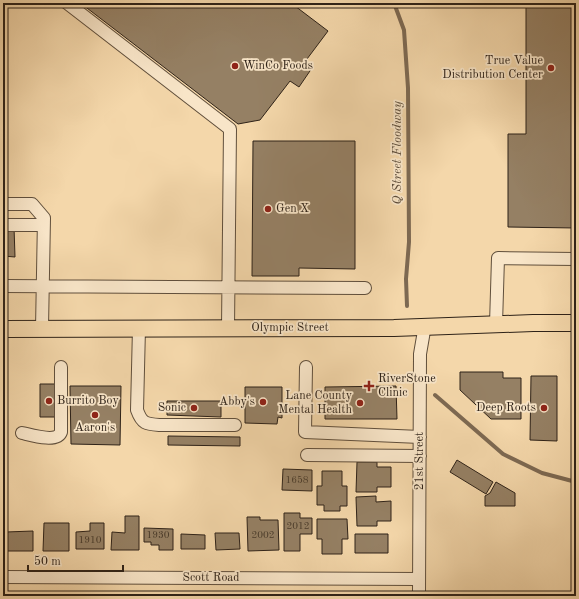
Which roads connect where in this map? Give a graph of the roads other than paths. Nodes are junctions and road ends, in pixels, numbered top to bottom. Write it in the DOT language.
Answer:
graph roads {
  1 [pos="67,3"];
  2 [pos="3,204"];
  3 [pos="3,225"];
  4 [pos="43,225"];
  5 [pos="576,259"];
  6 [pos="3,286"];
  7 [pos="43,286"];
  8 [pos="228,287"];
  9 [pos="365,288"];
  10 [pos="576,323"];
  11 [pos="496,324"];
  12 [pos="424,326"];
  13 [pos="42,328"];
  14 [pos="139,328"];
  15 [pos="228,328"];
  16 [pos="3,329"];
  17 [pos="61,367"];
  18 [pos="306,367"];
  19 [pos="235,425"];
  20 [pos="22,433"];
  21 [pos="420,437"];
  22 [pos="307,455"];
  23 [pos="420,456"];
  24 [pos="3,578"];
  25 [pos="419,579"];
  26 [pos="419,596"];
  1 -- 8 [label="street"];
  2 -- 4 [label="street"];
  3 -- 4 [label="street"];
  4 -- 7 [label="street"];
  5 -- 11 [label="street"];
  6 -- 7 [label="street"];
  7 -- 8 [label="street"];
  7 -- 13 [label="street"];
  8 -- 9 [label="street"];
  8 -- 15 [label="street"];
  10 -- 11 [label="main road, Olympic Street"];
  11 -- 12 [label="main road, Olympic Street"];
  12 -- 15 [label="main road, Olympic Street"];
  12 -- 21 [label="street, 21st Street"];
  13 -- 14 [label="main road, Olympic Street"];
  13 -- 16 [label="main road, Olympic Street"];
  14 -- 15 [label="main road, Olympic Street"];
  14 -- 19 [label="street"];
  17 -- 20 [label="street"];
  18 -- 21 [label="street"];
  21 -- 23 [label="street, 21st Street"];
  22 -- 23 [label="street"];
  23 -- 25 [label="street, 21st Street"];
  24 -- 25 [label="street, Scott Road"];
  25 -- 26 [label="street, 21st Street"];
}
